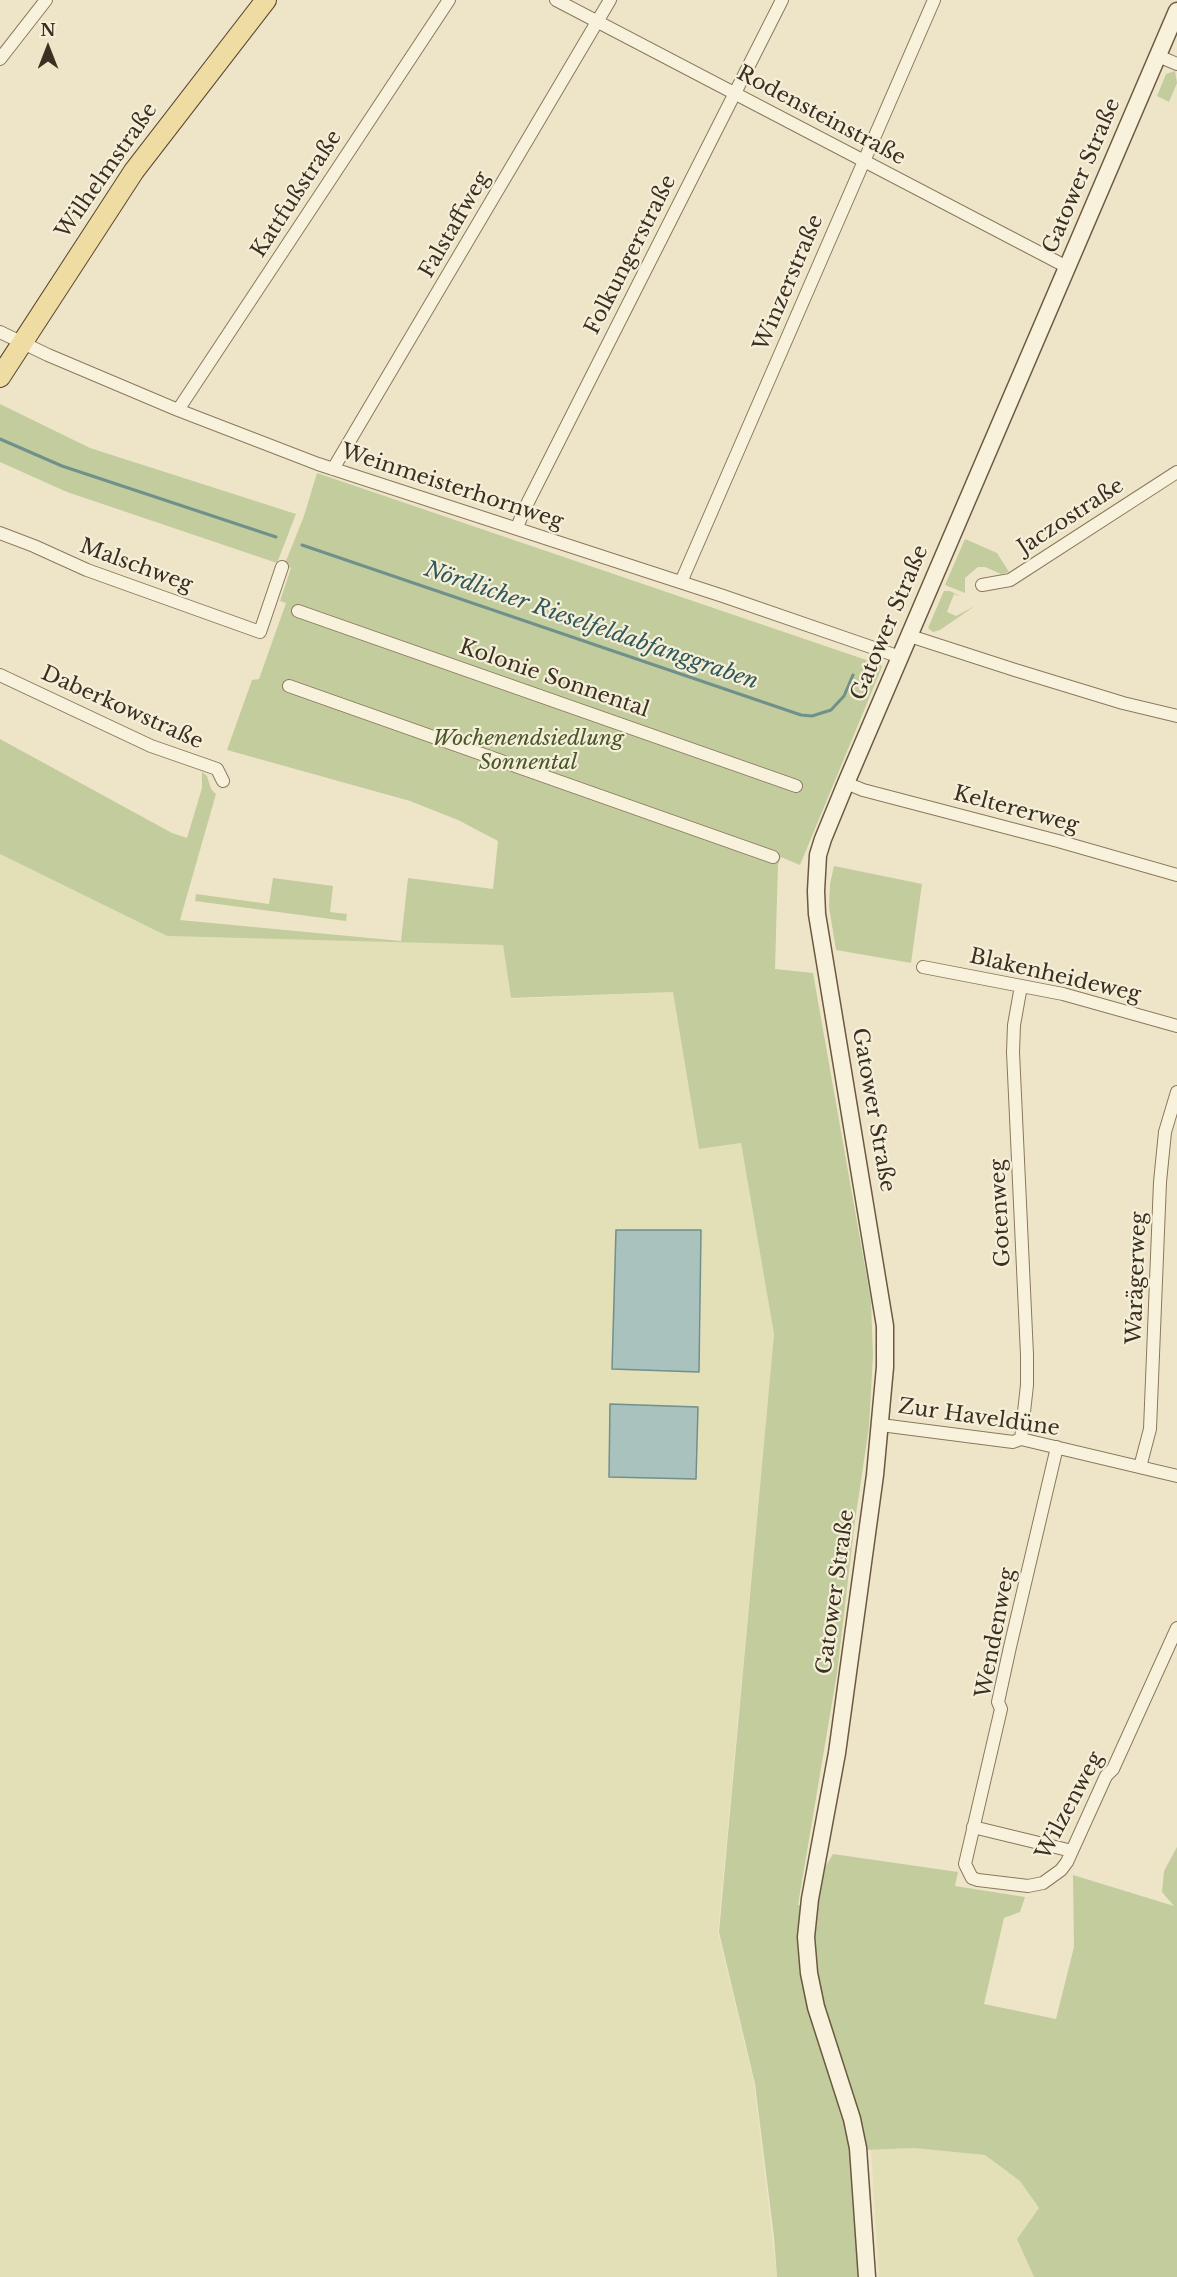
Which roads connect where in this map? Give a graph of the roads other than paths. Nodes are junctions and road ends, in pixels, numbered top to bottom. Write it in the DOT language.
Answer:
graph roads {
  1 [pos="46,0"];
  2 [pos="266,0"];
  3 [pos="449,0"];
  4 [pos="556,0"];
  5 [pos="610,0"];
  6 [pos="782,0"];
  7 [pos="934,0"];
  8 [pos="1177,11"];
  9 [pos="597,21"];
  10 [pos="1158,56"];
  11 [pos="0,60"];
  12 [pos="1177,64"];
  13 [pos="736,93"];
  14 [pos="864,160"];
  15 [pos="1066,267"];
  16 [pos="0,332"];
  17 [pos="22,343"];
  18 [pos="0,377"];
  19 [pos="178,410"];
  20 [pos="333,469"];
  21 [pos="1177,472"];
  22 [pos="517,528"];
  23 [pos="0,533"];
  24 [pos="282,567"];
  25 [pos="681,582"];
  26 [pos="982,585"];
  27 [pos="298,611"];
  28 [pos="910,636"];
  29 [pos="900,657"];
  30 [pos="0,675"];
  31 [pos="289,686"];
  32 [pos="1177,716"];
  33 [pos="223,781"];
  34 [pos="846,783"];
  35 [pos="796,786"];
  36 [pos="773,857"];
  37 [pos="1177,875"];
  38 [pos="923,967"];
  39 [pos="1021,986"];
  40 [pos="1177,1026"];
  41 [pos="1177,1092"];
  42 [pos="881,1425"];
  43 [pos="1021,1439"];
  44 [pos="1058,1448"];
  45 [pos="1140,1467"];
  46 [pos="1177,1476"];
  47 [pos="1177,1628"];
  48 [pos="973,1827"];
  49 [pos="1072,1851"];
  50 [pos="867,2277"];
  1 -- 11 [label="street"];
  2 -- 17 [label="main road, Wilhelmstraße"];
  3 -- 19 [label="street, Kattfußstraße"];
  4 -- 9 [label="street, Rodensteinstraße"];
  5 -- 9 [label="street, Falstaffweg"];
  6 -- 13 [label="street, Folkungerstraße"];
  7 -- 14 [label="street, Winzerstraße"];
  8 -- 10 [label="main road, Gatower Straße"];
  9 -- 13 [label="street, Rodensteinstraße"];
  9 -- 20 [label="street, Falstaffweg"];
  10 -- 12 [label="street"];
  10 -- 15 [label="main road, Gatower Straße"];
  13 -- 14 [label="street, Rodensteinstraße"];
  13 -- 22 [label="street, Folkungerstraße"];
  14 -- 15 [label="street, Rodensteinstraße"];
  14 -- 25 [label="street, Winzerstraße"];
  15 -- 28 [label="main road, Gatower Straße"];
  16 -- 17 [label="street, Weinmeisterhornweg"];
  17 -- 18 [label="main road, Wilhelmstraße"];
  17 -- 19 [label="street, Weinmeisterhornweg"];
  19 -- 20 [label="street, Weinmeisterhornweg"];
  20 -- 22 [label="street, Weinmeisterhornweg"];
  21 -- 26 [label="street, Jaczostraße"];
  22 -- 25 [label="street, Weinmeisterhornweg"];
  23 -- 24 [label="street, Malschweg"];
  25 -- 29 [label="street, Weinmeisterhornweg"];
  27 -- 35 [label="street, Kolonie Sonnental"];
  28 -- 29 [label="main road, Gatower Straße"];
  28 -- 32 [label="street"];
  29 -- 34 [label="main road, Gatower Straße"];
  30 -- 33 [label="street, Daberkowstraße"];
  31 -- 36 [label="street"];
  34 -- 37 [label="street, Keltererweg"];
  34 -- 42 [label="main road, Gatower Straße"];
  38 -- 39 [label="street, Blakenheideweg"];
  39 -- 40 [label="street, Blakenheideweg"];
  39 -- 43 [label="street, Gotenweg"];
  41 -- 45 [label="street, Warägerweg"];
  42 -- 43 [label="street, Zur Haveldüne"];
  42 -- 50 [label="main road, Gatower Straße"];
  43 -- 44 [label="street, Zur Haveldüne"];
  44 -- 45 [label="street, Zur Haveldüne"];
  44 -- 48 [label="street, Wendenweg"];
  45 -- 46 [label="street, Zur Haveldüne"];
  47 -- 49 [label="street, Wilzenweg"];
  48 -- 49 [label="street"];
  48 -- 49 [label="street, Wilzenweg"];
}
